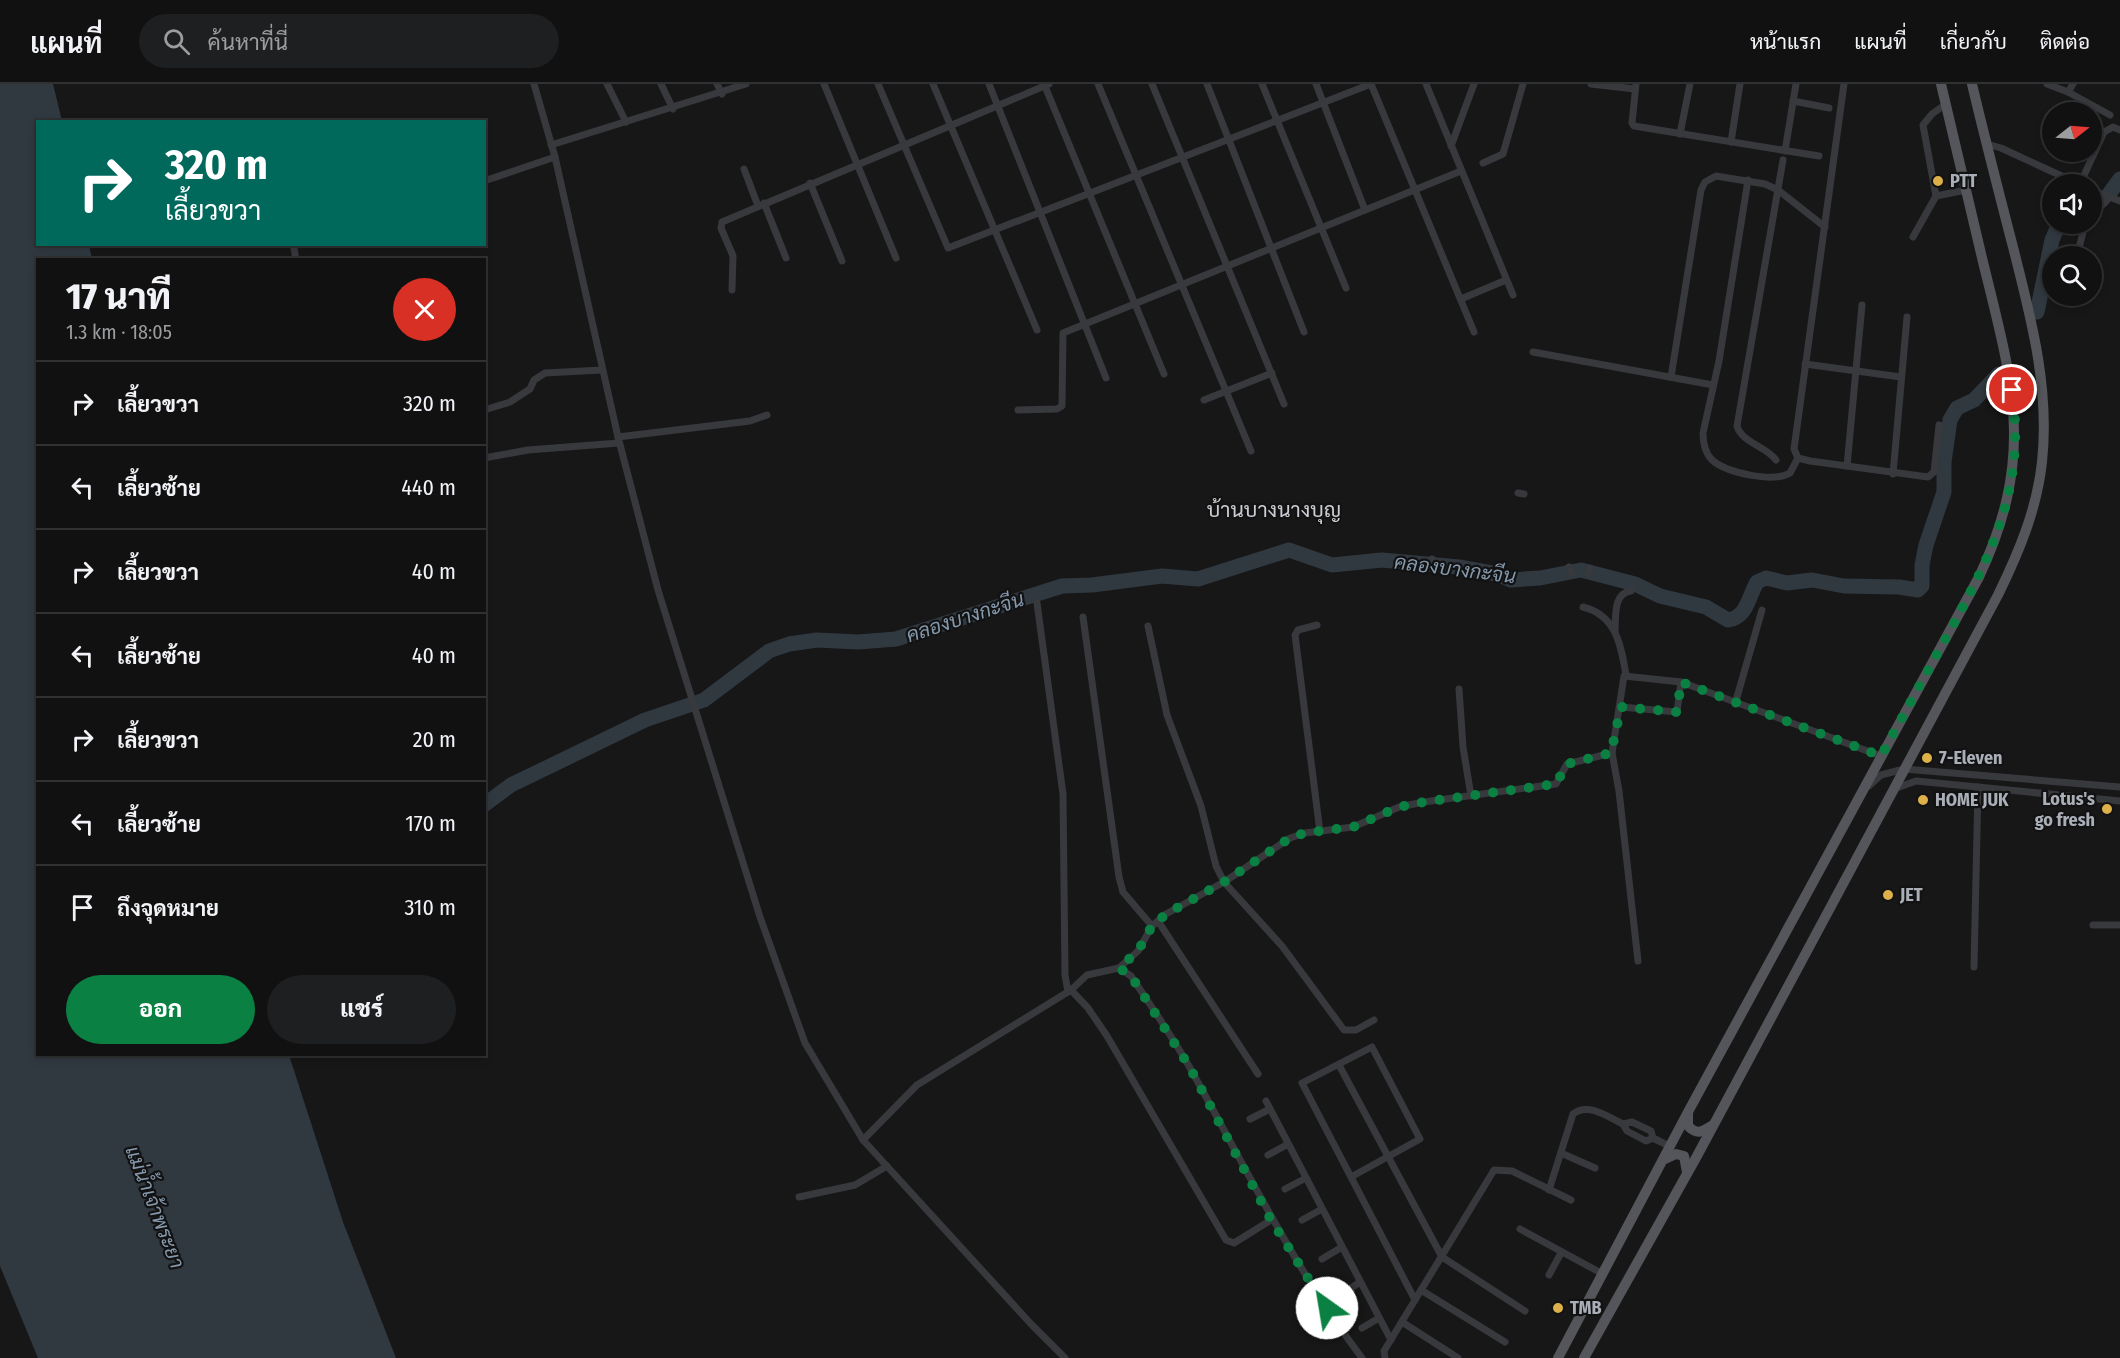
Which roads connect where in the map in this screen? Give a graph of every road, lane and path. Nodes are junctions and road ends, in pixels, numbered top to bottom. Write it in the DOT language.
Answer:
graph roads {
  1 [pos="534,84"];
  2 [pos="607,84"];
  3 [pos="661,84"];
  4 [pos="717,84"];
  5 [pos="746,84"];
  6 [pos="824,84"];
  7 [pos="878,84"];
  8 [pos="933,84"];
  9 [pos="989,84"];
  10 [pos="1098,84"];
  11 [pos="1152,84"];
  12 [pos="1207,84"];
  13 [pos="1262,84"];
  14 [pos="1316,84"];
  15 [pos="1371,84"];
  16 [pos="1426,84"];
  17 [pos="1474,84"];
  18 [pos="1523,84"];
  19 [pos="1591,84"];
  20 [pos="1689,84"];
  21 [pos="1740,84"];
  22 [pos="1796,84"];
  23 [pos="1844,84"];
  24 [pos="1941,84"];
  25 [pos="1972,84"];
  26 [pos="2047,84"];
  27 [pos="2073,84"];
  28 [pos="1046,85"];
  29 [pos="1636,87"];
  30 [pos="2068,92"];
  31 [pos="722,94"];
  32 [pos="1792,101"];
  33 [pos="1324,102"];
  34 [pos="1946,104"];
  35 [pos="998,105"];
  36 [pos="1829,108"];
  37 [pos="673,109"];
  38 [pos="2110,115"];
  39 [pos="1277,120"];
  40 [pos="626,122"];
  41 [pos="951,125"];
  42 [pos="2120,129"];
  43 [pos="1680,134"];
  44 [pos="1230,139"];
  45 [pos="1731,142"];
  46 [pos="904,144"];
  47 [pos="1987,144"];
  48 [pos="551,145"];
  49 [pos="1451,146"];
  50 [pos="1785,151"];
  51 [pos="1819,156"];
  52 [pos="1182,157"];
  53 [pos="555,158"];
  54 [pos="1783,160"];
  55 [pos="857,163"];
  56 [pos="1483,163"];
  57 [pos="744,169"];
  58 [pos="1461,171"];
  59 [pos="2057,174"];
  60 [pos="2084,174"];
  61 [pos="1136,175"];
  62 [pos="1748,180"];
  63 [pos="486,181"];
  64 [pos="810,183"];
  65 [pos="1416,190"];
  66 [pos="1778,190"];
  67 [pos="1966,190"];
  68 [pos="1089,193"];
  69 [pos="1936,196"];
  70 [pos="2102,196"];
  71 [pos="2108,199"];
  72 [pos="2120,201"];
  73 [pos="761,205"];
  74 [pos="2102,205"];
  75 [pos="1365,210"];
  76 [pos="1041,212"];
  77 [pos="1322,227"];
  78 [pos="1825,227"];
  79 [pos="994,230"];
  80 [pos="1913,237"];
  81 [pos="1272,248"];
  82 [pos="786,258"];
  83 [pos="896,258"];
  84 [pos="842,261"];
  85 [pos="1228,266"];
  86 [pos="1506,280"];
  87 [pos="1182,284"];
  88 [pos="1346,288"];
  89 [pos="732,290"];
  90 [pos="1513,296"];
  91 [pos="1461,299"];
  92 [pos="1136,303"];
  93 [pos="1862,305"];
  94 [pos="1906,317"];
  95 [pos="1085,324"];
  96 [pos="1037,330"];
  97 [pos="1304,332"];
  98 [pos="1474,332"];
  99 [pos="1533,352"];
  100 [pos="1805,364"];
  101 [pos="602,370"];
  102 [pos="1856,370"];
  103 [pos="1272,373"];
  104 [pos="1164,374"];
  105 [pos="1671,377"];
  106 [pos="1901,377"];
  107 [pos="1106,378"];
  108 [pos="1713,385"];
  109 [pos="1227,391"];
  110 [pos="1204,400"];
  111 [pos="1284,404"];
  112 [pos="486,409"];
  113 [pos="1018,410"];
  114 [pos="767,415"];
  115 [pos="1939,425"];
  116 [pos="619,440"];
  117 [pos="1251,451"];
  118 [pos="486,458"];
  119 [pos="1798,458"];
  120 [pos="1776,460"];
  121 [pos="1847,466"];
  122 [pos="1893,474"];
  123 [pos="1631,591"];
  124 [pos="1037,603"];
  125 [pos="1583,606"];
  126 [pos="1762,610"];
  127 [pos="1083,617"];
  128 [pos="1317,625"];
  129 [pos="1148,626"];
  130 [pos="1615,633"];
  131 [pos="1626,675"];
  132 [pos="1681,682"];
  133 [pos="1459,689"];
  134 [pos="1736,704"];
  135 [pos="1621,707"];
  136 [pos="1611,753"];
  137 [pos="1881,756"];
  138 [pos="1904,769"];
  139 [pos="2090,785"];
  140 [pos="1978,787"];
  141 [pos="2120,787"];
  142 [pos="1892,790"];
  143 [pos="1864,792"];
  144 [pos="1471,796"];
  145 [pos="2089,798"];
  146 [pos="2120,801"];
  147 [pos="1320,832"];
  148 [pos="1224,882"];
  149 [pos="1155,924"];
  150 [pos="2093,924"];
  151 [pos="2120,925"];
  152 [pos="1638,961"];
  153 [pos="1974,967"];
  154 [pos="1119,968"];
  155 [pos="1070,991"];
  156 [pos="1374,1020"];
  157 [pos="1339,1065"];
  158 [pos="1258,1074"];
  159 [pos="1266,1101"];
  160 [pos="1270,1109"];
  161 [pos="1688,1112"];
  162 [pos="1250,1119"];
  163 [pos="1713,1125"];
  164 [pos="863,1140"];
  165 [pos="1288,1144"];
  166 [pos="1671,1147"];
  167 [pos="1561,1153"];
  168 [pos="1268,1155"];
  169 [pos="1388,1157"];
  170 [pos="1665,1159"];
  171 [pos="887,1166"];
  172 [pos="1595,1168"];
  173 [pos="1687,1172"];
  174 [pos="1351,1177"];
  175 [pos="1306,1178"];
  176 [pos="1285,1189"];
  177 [pos="1550,1190"];
  178 [pos="799,1197"];
  179 [pos="1571,1200"];
  180 [pos="1322,1209"];
  181 [pos="1271,1220"];
  182 [pos="1302,1220"];
  183 [pos="1520,1229"];
  184 [pos="1342,1247"];
  185 [pos="1561,1253"];
  186 [pos="1442,1257"];
  187 [pos="1322,1259"];
  188 [pos="1603,1274"];
  189 [pos="1550,1275"];
  190 [pos="1360,1282"];
  191 [pos="1421,1290"];
  192 [pos="1341,1295"];
  193 [pos="1415,1300"];
  194 [pos="1525,1311"];
  195 [pos="1379,1318"];
  196 [pos="1402,1322"];
  197 [pos="1362,1328"];
  198 [pos="1391,1340"];
  199 [pos="1505,1342"];
  200 [pos="1065,1358"];
  201 [pos="1362,1358"];
  202 [pos="1385,1358"];
  203 [pos="1458,1358"];
  204 [pos="1558,1358"];
  205 [pos="1584,1358"];
  1 -- 48 [label="street"];
  2 -- 40 [label="street"];
  3 -- 37 [label="street"];
  4 -- 31 [label="street"];
  5 -- 31 [label="street"];
  6 -- 55 [label="street"];
  7 -- 46 [label="street"];
  8 -- 41 [label="street"];
  9 -- 35 [label="street"];
  10 -- 61 [label="street"];
  11 -- 52 [label="street"];
  12 -- 44 [label="street"];
  13 -- 39 [label="street"];
  14 -- 33 [label="street"];
  15 -- 33 [label="street"];
  15 -- 65 [label="street"];
  16 -- 49 [label="street"];
  17 -- 49 [label="street"];
  18 -- 56 [label="street"];
  19 -- 29 [label="street"];
  20 -- 43 [label="street"];
  21 -- 45 [label="street"];
  22 -- 32 [label="street"];
  23 -- 78 [label="street"];
  24 -- 34 [label="main road"];
  25 -- 47 [label="main road"];
  26 -- 30 [label="street"];
  27 -- 30 [label="street"];
  28 -- 35 [label="street"];
  28 -- 68 [label="street"];
  29 -- 43 [label="street"];
  30 -- 38 [label="street"];
  31 -- 37 [label="street"];
  32 -- 36 [label="street"];
  32 -- 50 [label="street"];
  33 -- 39 [label="street"];
  33 -- 75 [label="street"];
  34 -- 67 [label="main road"];
  34 -- 69 [label="street"];
  35 -- 41 [label="street"];
  35 -- 76 [label="street"];
  37 -- 40 [label="street"];
  39 -- 44 [label="street"];
  39 -- 77 [label="street"];
  40 -- 48 [label="street"];
  41 -- 46 [label="street"];
  41 -- 79 [label="street"];
  42 -- 60 [label="street"];
  43 -- 45 [label="street"];
  44 -- 52 [label="street"];
  44 -- 81 [label="street"];
  45 -- 50 [label="street"];
  46 -- 55 [label="street"];
  46 -- 79 [label="street"];
  47 -- 59 [label="street"];
  47 -- 138 [label="main road"];
  48 -- 53 [label="street"];
  49 -- 58 [label="street"];
  50 -- 51 [label="street"];
  52 -- 61 [label="street"];
  52 -- 85 [label="street"];
  53 -- 63 [label="street"];
  53 -- 101 [label="street"];
  54 -- 66 [label="street"];
  55 -- 64 [label="street"];
  55 -- 83 [label="street"];
  57 -- 73 [label="street"];
  58 -- 65 [label="street"];
  58 -- 86 [label="street"];
  61 -- 68 [label="street"];
  61 -- 87 [label="street"];
  62 -- 66 [label="street"];
  62 -- 105 [label="street"];
  62 -- 108 [label="street"];
  64 -- 73 [label="street"];
  64 -- 84 [label="street"];
  65 -- 75 [label="street"];
  65 -- 91 [label="street"];
  66 -- 78 [label="street"];
  66 -- 120 [label="street"];
  67 -- 69 [label="street"];
  67 -- 137 [label="main road"];
  68 -- 76 [label="street"];
  68 -- 92 [label="street"];
  69 -- 80 [label="street"];
  70 -- 71 [label="street"];
  71 -- 72 [label="street"];
  71 -- 74 [label="street"];
  73 -- 82 [label="street"];
  73 -- 89 [label="street"];
  75 -- 77 [label="street"];
  76 -- 79 [label="street"];
  76 -- 95 [label="street"];
  77 -- 81 [label="street"];
  77 -- 88 [label="street"];
  78 -- 100 [label="street"];
  79 -- 96 [label="street"];
  81 -- 85 [label="street"];
  81 -- 97 [label="street"];
  85 -- 87 [label="street"];
  85 -- 103 [label="street"];
  86 -- 90 [label="street"];
  86 -- 91 [label="street"];
  87 -- 92 [label="street"];
  87 -- 109 [label="street"];
  91 -- 98 [label="street"];
  92 -- 95 [label="street"];
  92 -- 104 [label="street"];
  93 -- 102 [label="street"];
  94 -- 106 [label="street"];
  95 -- 107 [label="street"];
  95 -- 113 [label="street"];
  99 -- 105 [label="street"];
  100 -- 102 [label="street"];
  100 -- 119 [label="street"];
  101 -- 112 [label="street"];
  101 -- 116 [label="street"];
  102 -- 106 [label="street"];
  102 -- 121 [label="street"];
  103 -- 109 [label="street"];
  103 -- 111 [label="street"];
  105 -- 108 [label="street"];
  106 -- 122 [label="street"];
  108 -- 119 [label="street"];
  109 -- 110 [label="street"];
  109 -- 117 [label="street"];
  114 -- 116 [label="street"];
  115 -- 122 [label="street"];
  116 -- 118 [label="street"];
  116 -- 164 [label="street"];
  119 -- 121 [label="street"];
  121 -- 122 [label="street"];
  123 -- 130 [label="street"];
  124 -- 155 [label="street"];
  125 -- 130 [label="street"];
  126 -- 134 [label="street"];
  127 -- 149 [label="street"];
  128 -- 147 [label="street"];
  129 -- 148 [label="street"];
  130 -- 131 [label="street"];
  131 -- 132 [label="street"];
  131 -- 135 [label="street"];
  132 -- 134 [label="street"];
  132 -- 135 [label="street"];
  133 -- 144 [label="street"];
  134 -- 137 [label="street"];
  135 -- 136 [label="street"];
  136 -- 144 [label="street"];
  136 -- 152 [label="street"];
  137 -- 143 [label="main road"];
  138 -- 139 [label="street"];
  138 -- 142 [label="main road"];
  138 -- 143 [label="street"];
  139 -- 141 [label="street"];
  139 -- 145 [label="street"];
  140 -- 142 [label="street"];
  140 -- 145 [label="street"];
  140 -- 153 [label="street"];
  142 -- 163 [label="main road"];
  143 -- 161 [label="main road"];
  144 -- 147 [label="street"];
  145 -- 146 [label="street"];
  147 -- 148 [label="street"];
  148 -- 149 [label="street"];
  148 -- 156 [label="street"];
  149 -- 154 [label="street"];
  149 -- 158 [label="street"];
  150 -- 151 [label="street"];
  154 -- 155 [label="street"];
  154 -- 181 [label="street"];
  155 -- 164 [label="street"];
  155 -- 181 [label="street"];
  157 -- 169 [label="street"];
  157 -- 169 [label="street"];
  157 -- 174 [label="street"];
  159 -- 160 [label="street"];
  160 -- 162 [label="street"];
  160 -- 165 [label="street"];
  161 -- 163 [label="main road"];
  161 -- 166 [label="main road"];
  163 -- 173 [label="main road"];
  164 -- 171 [label="street"];
  165 -- 168 [label="street"];
  165 -- 175 [label="street"];
  166 -- 167 [label="street"];
  166 -- 170 [label="main road"];
  167 -- 172 [label="street"];
  167 -- 177 [label="street"];
  169 -- 174 [label="street"];
  169 -- 186 [label="street"];
  170 -- 173 [label="main road"];
  170 -- 188 [label="main road"];
  171 -- 178 [label="street"];
  171 -- 200 [label="street"];
  173 -- 205 [label="main road"];
  174 -- 193 [label="street"];
  175 -- 176 [label="street"];
  175 -- 180 [label="street"];
  177 -- 179 [label="street"];
  177 -- 186 [label="street"];
  180 -- 182 [label="street"];
  180 -- 184 [label="street"];
  181 -- 201 [label="street"];
  183 -- 185 [label="street"];
  184 -- 187 [label="street"];
  184 -- 190 [label="street"];
  185 -- 188 [label="street"];
  185 -- 189 [label="street"];
  186 -- 191 [label="street"];
  186 -- 194 [label="street"];
  188 -- 204 [label="main road"];
  190 -- 192 [label="street"];
  190 -- 195 [label="street"];
  191 -- 193 [label="street"];
  191 -- 199 [label="street"];
  193 -- 196 [label="street"];
  195 -- 197 [label="street"];
  195 -- 198 [label="street"];
  196 -- 198 [label="street"];
  196 -- 203 [label="street"];
  198 -- 202 [label="street"];
}
